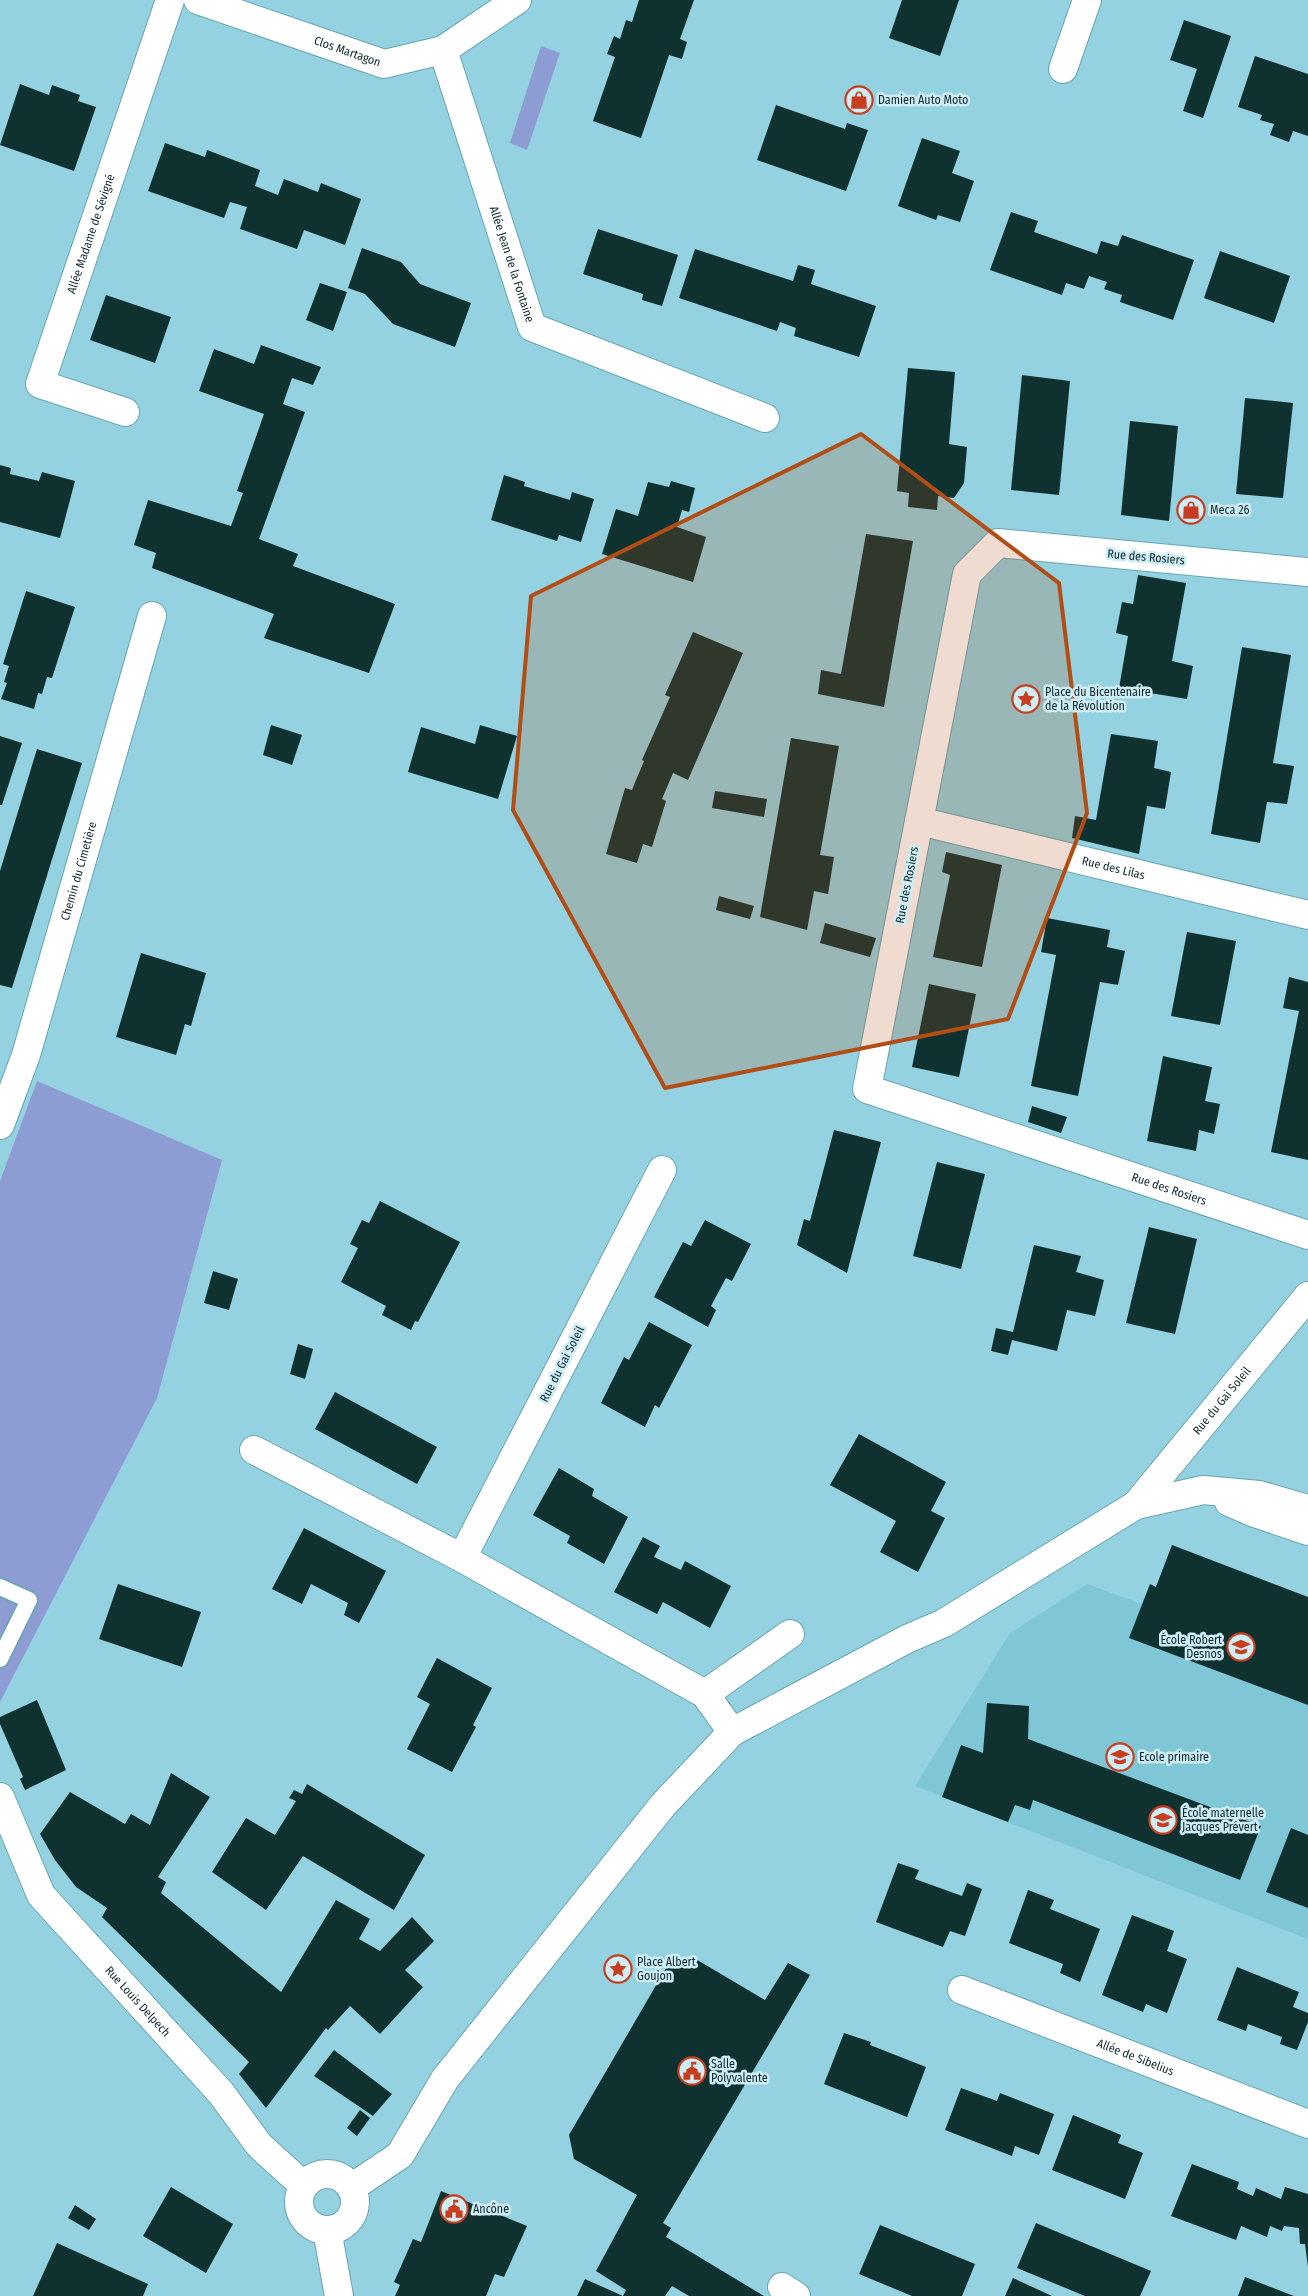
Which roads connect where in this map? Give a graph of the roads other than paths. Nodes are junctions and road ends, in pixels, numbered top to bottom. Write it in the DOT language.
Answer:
graph roads {
  1 [pos="170,0"];
  2 [pos="198,0"];
  3 [pos="516,0"];
  4 [pos="1087,0"];
  5 [pos="443,50"];
  6 [pos="1063,69"];
  7 [pos="125,412"];
  8 [pos="765,418"];
  9 [pos="1308,572"];
  10 [pos="152,616"];
  11 [pos="919,821"];
  12 [pos="1308,914"];
  13 [pos="0,1125"];
  14 [pos="662,1170"];
  15 [pos="1308,1235"];
  16 [pos="1308,1296"];
  17 [pos="254,1450"];
  18 [pos="1203,1490"];
  19 [pos="1136,1505"];
  20 [pos="1308,1509"];
  21 [pos="1308,1531"];
  22 [pos="462,1558"];
  23 [pos="0,1587"];
  24 [pos="790,1634"];
  25 [pos="0,1659"];
  26 [pos="705,1694"];
  27 [pos="732,1732"];
  28 [pos="0,1797"];
  29 [pos="962,1990"];
  30 [pos="1308,2124"];
  31 [pos="304,2186"];
  32 [pos="351,2188"];
  33 [pos="327,2230"];
  34 [pos="338,2296"];
  1 -- 7 [label="street, Allée Madame de Sévigné"];
  2 -- 5 [label="street, Clos Martagon"];
  3 -- 5 [label="street, Clos Martagon"];
  4 -- 6 [label="street"];
  5 -- 8 [label="street, Allée Jean de la Fontaine"];
  9 -- 11 [label="street, Rue des Rosiers"];
  10 -- 13 [label="street, Chemin du Cimetière"];
  11 -- 12 [label="street, Rue des Lilas"];
  11 -- 15 [label="street, Rue des Rosiers"];
  14 -- 22 [label="street, Rue du Gai Soleil"];
  16 -- 19 [label="street, Rue du Gai Soleil"];
  17 -- 22 [label="street"];
  18 -- 19 [label="street"];
  18 -- 20 [label="street"];
  18 -- 21 [label="street"];
  19 -- 27 [label="street"];
  22 -- 26 [label="street"];
  23 -- 25 [label="lane"];
  24 -- 26 [label="street"];
  26 -- 27 [label="street"];
  27 -- 32 [label="street"];
  28 -- 31 [label="street, Rue Louis Delpech"];
  29 -- 30 [label="street, Allée de Sibelius"];
  31 -- 32 [label="street"];
  31 -- 33 [label="street"];
  32 -- 33 [label="street"];
  33 -- 34 [label="street"];
}
